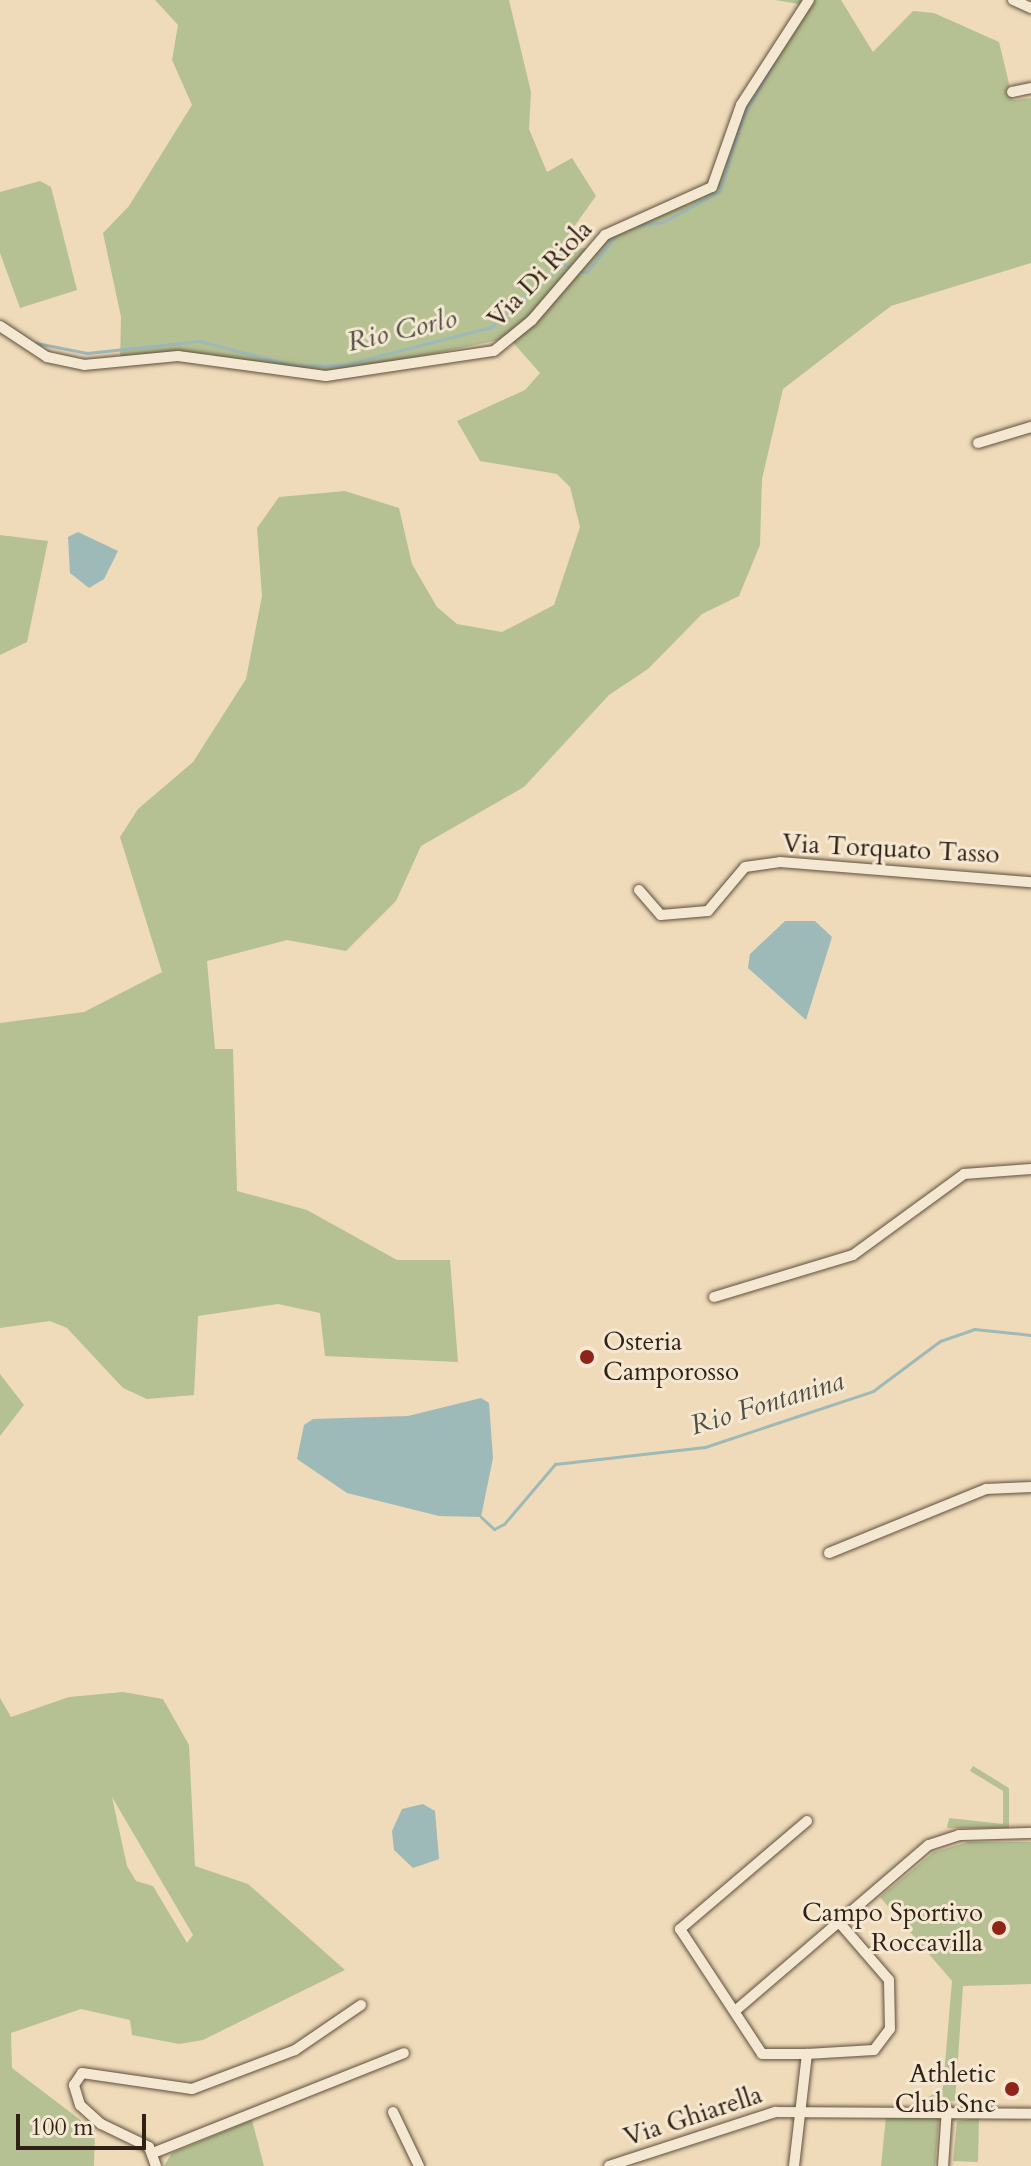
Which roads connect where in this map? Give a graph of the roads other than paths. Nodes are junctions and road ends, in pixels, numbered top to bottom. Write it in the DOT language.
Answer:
graph roads {
  1 [pos="809,0"];
  2 [pos="1013,0"];
  3 [pos="1031,8"];
  4 [pos="1031,88"];
  5 [pos="1012,92"];
  6 [pos="0,326"];
  7 [pos="1031,427"];
  8 [pos="978,443"];
  9 [pos="1031,882"];
  10 [pos="639,890"];
  11 [pos="1031,1169"];
  12 [pos="714,1297"];
  13 [pos="1031,1487"];
  14 [pos="829,1553"];
  15 [pos="807,1821"];
  16 [pos="1031,1833"];
  17 [pos="839,1922"];
  18 [pos="361,2005"];
  19 [pos="735,2011"];
  20 [pos="404,2053"];
  21 [pos="807,2054"];
  22 [pos="801,2109"];
  23 [pos="947,2109"];
  24 [pos="393,2112"];
  25 [pos="1031,2114"];
  26 [pos="153,2153"];
  27 [pos="156,2166"];
  28 [pos="419,2166"];
  29 [pos="609,2166"];
  30 [pos="794,2166"];
  31 [pos="943,2166"];
  1 -- 6 [label="street, Via Di Riola"];
  2 -- 3 [label="street"];
  4 -- 5 [label="street"];
  7 -- 8 [label="street"];
  9 -- 10 [label="street, Via Torquato Tasso"];
  11 -- 12 [label="street"];
  13 -- 14 [label="street"];
  15 -- 19 [label="street"];
  16 -- 17 [label="street"];
  17 -- 19 [label="street"];
  17 -- 21 [label="street"];
  18 -- 26 [label="street"];
  19 -- 21 [label="street"];
  20 -- 26 [label="street"];
  21 -- 22 [label="street"];
  22 -- 23 [label="street, Via Ghiarella"];
  22 -- 29 [label="street, Via Ghiarella"];
  22 -- 30 [label="street"];
  23 -- 25 [label="street, Via Ghiarella"];
  23 -- 31 [label="street"];
  24 -- 28 [label="street"];
  26 -- 27 [label="street"];
}
